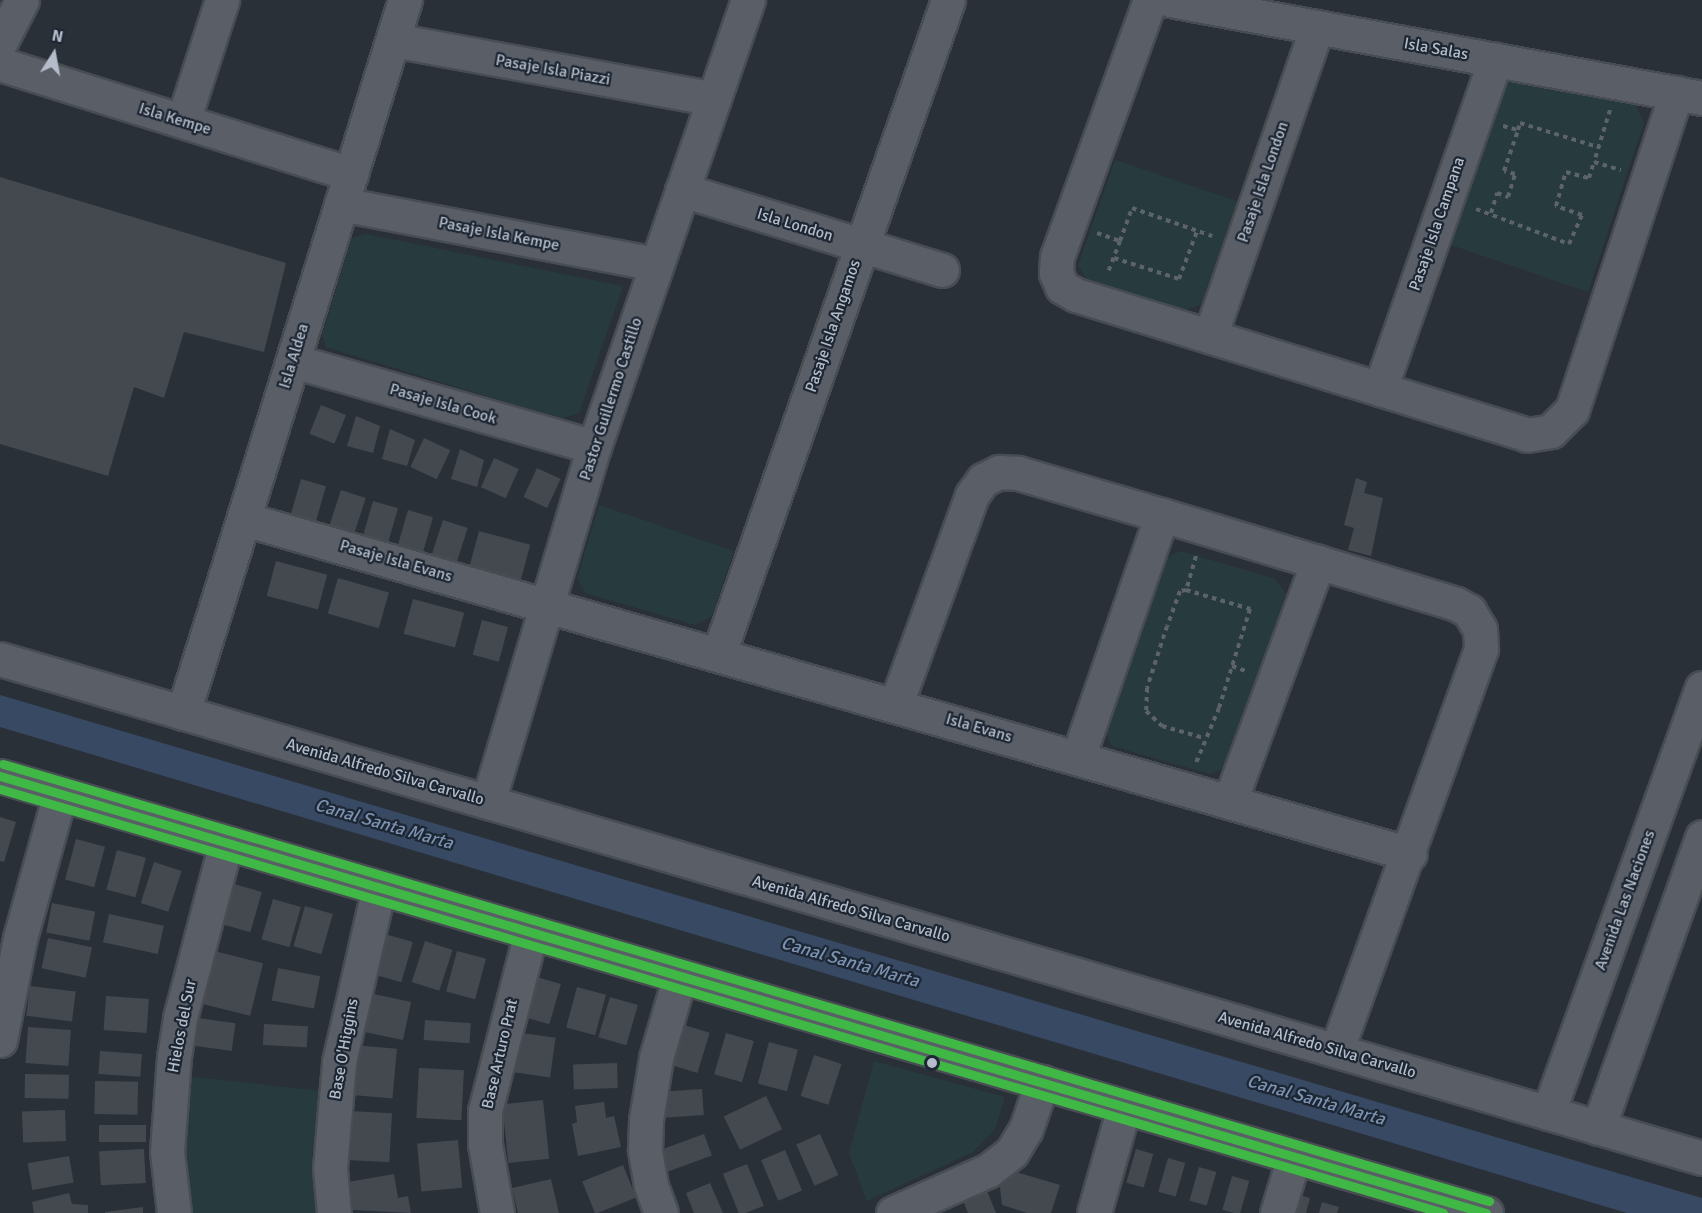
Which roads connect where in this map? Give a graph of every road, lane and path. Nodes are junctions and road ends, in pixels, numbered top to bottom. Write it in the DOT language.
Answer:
graph roads {
  1 [pos="22,0"];
  2 [pos="222,0"];
  3 [pos="405,0"];
  4 [pos="748,0"];
  5 [pos="948,0"];
  6 [pos="1150,0"];
  7 [pos="1170,0"];
  8 [pos="1317,27"];
  9 [pos="393,40"];
  10 [pos="0,43"];
  11 [pos="1495,60"];
  12 [pos="0,64"];
  13 [pos="1624,83"];
  14 [pos="1689,95"];
  15 [pos="714,99"];
  16 [pos="183,121"];
  17 [pos="1496,124"];
  18 [pos="1518,130"];
  19 [pos="1598,147"];
  20 [pos="1594,162"];
  21 [pos="1649,177"];
  22 [pos="346,189"];
  23 [pos="682,190"];
  24 [pos="1469,208"];
  25 [pos="1491,213"];
  26 [pos="1091,231"];
  27 [pos="1197,231"];
  28 [pos="1215,237"];
  29 [pos="1120,241"];
  30 [pos="862,245"];
  31 [pos="1114,258"];
  32 [pos="656,264"];
  33 [pos="942,270"];
  34 [pos="1107,276"];
  35 [pos="1210,336"];
  36 [pos="293,361"];
  37 [pos="1380,389"];
  38 [pos="594,447"];
  39 [pos="1162,515"];
  40 [pos="244,519"];
  41 [pos="1197,555"];
  42 [pos="1318,562"];
  43 [pos="1186,590"];
  44 [pos="548,603"];
  45 [pos="719,653"];
  46 [pos="0,659"];
  47 [pos="1702,688"];
  48 [pos="896,704"];
  49 [pos="183,713"];
  50 [pos="1204,738"];
  51 [pos="1078,757"];
  52 [pos="1194,769"];
  53 [pos="0,777"];
  54 [pos="60,794"];
  55 [pos="1230,801"];
  56 [pos="488,802"];
  57 [pos="1702,837"];
  58 [pos="226,843"];
  59 [pos="1410,854"];
  60 [pos="380,888"];
  61 [pos="531,932"];
  62 [pos="680,976"];
  63 [pos="0,1040"];
  64 [pos="1336,1051"];
  65 [pos="1042,1082"];
  66 [pos="1124,1107"];
  67 [pos="1548,1113"];
  68 [pos="1598,1128"];
  69 [pos="1294,1157"];
  70 [pos="1702,1158"];
  71 [pos="1446,1207"];
  72 [pos="174,1213"];
  73 [pos="334,1213"];
  74 [pos="497,1213"];
  75 [pos="661,1213"];
  76 [pos="893,1213"];
  77 [pos="1094,1213"];
  78 [pos="1277,1213"];
  79 [pos="1486,1213"];
  1 -- 10 [label="street"];
  2 -- 16 [label="street"];
  3 -- 9 [label="street, Isla Aldea"];
  4 -- 15 [label="street, Pastor Guillermo Castillo"];
  5 -- 30 [label="street, Pasaje Isla Angamos"];
  6 -- 35 [label="street"];
  7 -- 8 [label="street, Isla Salas"];
  8 -- 11 [label="street, Isla Salas"];
  8 -- 35 [label="street, Pasaje Isla London"];
  9 -- 15 [label="street, Pasaje Isla Piazzi"];
  9 -- 22 [label="street, Isla Aldea"];
  11 -- 13 [label="street, Isla Salas"];
  11 -- 37 [label="street, Pasaje Isla Campana"];
  12 -- 16 [label="street, Isla Kempe"];
  13 -- 14 [label="street, Isla Salas"];
  13 -- 19 [label="path"];
  14 -- 21 [label="street"];
  15 -- 23 [label="street, Pastor Guillermo Castillo"];
  16 -- 22 [label="street, Isla Kempe"];
  17 -- 18 [label="path"];
  18 -- 19 [label="path"];
  18 -- 25 [label="path"];
  19 -- 20 [label="path"];
  20 -- 21 [label="path"];
  20 -- 25 [label="path"];
  21 -- 37 [label="street"];
  22 -- 32 [label="street, Pasaje Isla Kempe"];
  22 -- 36 [label="street, Isla Aldea"];
  23 -- 30 [label="street, Isla London"];
  23 -- 32 [label="street, Pastor Guillermo Castillo"];
  24 -- 25 [label="path"];
  26 -- 29 [label="path"];
  27 -- 28 [label="path"];
  27 -- 29 [label="path"];
  27 -- 31 [label="path"];
  29 -- 31 [label="path"];
  30 -- 33 [label="street, Isla London"];
  30 -- 45 [label="street, Pasaje Isla Angamos"];
  31 -- 34 [label="path"];
  32 -- 38 [label="street, Pastor Guillermo Castillo"];
  35 -- 37 [label="street"];
  36 -- 38 [label="street, Pasaje Isla Cook"];
  36 -- 40 [label="street, Isla Aldea"];
  38 -- 44 [label="street, Pastor Guillermo Castillo"];
  39 -- 42 [label="street"];
  39 -- 48 [label="street"];
  39 -- 51 [label="street"];
  40 -- 44 [label="street, Pasaje Isla Evans"];
  40 -- 49 [label="street, Isla Aldea"];
  41 -- 43 [label="path"];
  42 -- 55 [label="street"];
  42 -- 59 [label="street"];
  43 -- 50 [label="path"];
  43 -- 50 [label="path"];
  44 -- 45 [label="street, Isla Evans"];
  44 -- 56 [label="street, Pastor Guillermo Castillo"];
  45 -- 48 [label="street, Isla Evans"];
  46 -- 49 [label="street, Avenida Alfredo Silva Carvallo"];
  47 -- 67 [label="street, Avenida Las Naciones"];
  48 -- 51 [label="street, Isla Evans"];
  49 -- 56 [label="street, Avenida Alfredo Silva Carvallo"];
  50 -- 52 [label="path"];
  51 -- 55 [label="street, Isla Evans"];
  53 -- 54 [label="street"];
  54 -- 58 [label="street"];
  54 -- 63 [label="street"];
  55 -- 59 [label="street, Isla Evans"];
  56 -- 64 [label="street, Avenida Alfredo Silva Carvallo"];
  57 -- 68 [label="street"];
  58 -- 60 [label="street"];
  58 -- 72 [label="street, Hielos del Sur"];
  59 -- 64 [label="street"];
  60 -- 61 [label="street"];
  60 -- 73 [label="street, Base O'Higgins"];
  61 -- 62 [label="street"];
  61 -- 74 [label="street, Base Arturo Prat"];
  62 -- 65 [label="street"];
  62 -- 75 [label="street"];
  64 -- 67 [label="street, Avenida Alfredo Silva Carvallo"];
  65 -- 66 [label="street"];
  65 -- 76 [label="street"];
  66 -- 69 [label="street"];
  66 -- 77 [label="street"];
  67 -- 68 [label="street, Avenida Alfredo Silva Carvallo"];
  68 -- 70 [label="street, Avenida Alfredo Silva Carvallo"];
  69 -- 71 [label="street"];
  69 -- 78 [label="street"];
  71 -- 79 [label="street"];
}
